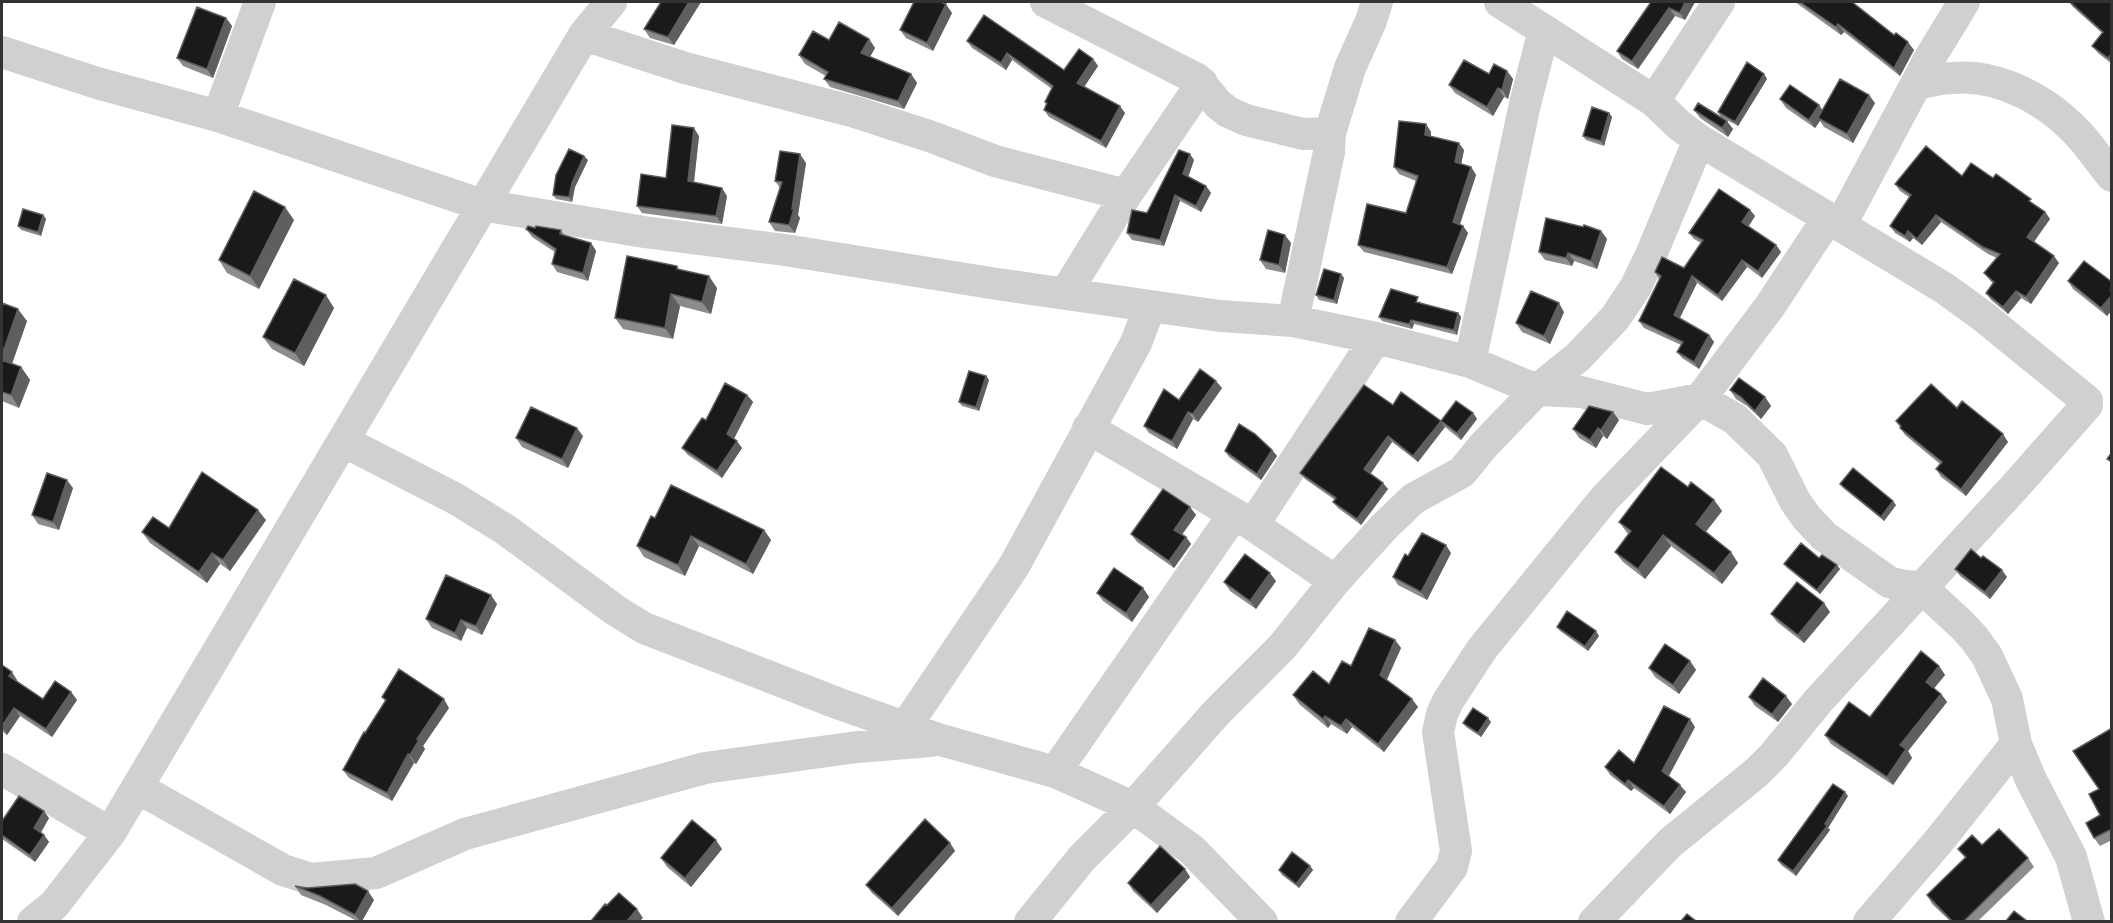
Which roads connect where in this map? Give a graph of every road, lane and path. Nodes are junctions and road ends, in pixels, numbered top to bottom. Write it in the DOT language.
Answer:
graph roads {
  1 [pos="260,2"];
  2 [pos="611,2"];
  3 [pos="1046,2"];
  4 [pos="1377,2"];
  5 [pos="1500,2"];
  6 [pos="1719,2"];
  7 [pos="1964,2"];
  8 [pos="1544,30"];
  9 [pos="584,34"];
  10 [pos="2,52"];
  11 [pos="1202,83"];
  12 [pos="1916,84"];
  13 [pos="1654,101"];
  14 [pos="218,116"];
  15 [pos="1330,133"];
  16 [pos="1699,140"];
  17 [pos="2112,176"];
  18 [pos="1126,195"];
  19 [pos="482,205"];
  20 [pos="1834,222"];
  21 [pos="1065,294"];
  22 [pos="1150,306"];
  23 [pos="1293,321"];
  24 [pos="1376,338"];
  25 [pos="1470,363"];
  26 [pos="1537,390"];
  27 [pos="1700,399"];
  28 [pos="1088,428"];
  29 [pos="343,441"];
  30 [pos="1244,519"];
  31 [pos="1335,581"];
  32 [pos="1921,587"];
  33 [pos="906,726"];
  34 [pos="941,740"];
  35 [pos="2016,744"];
  36 [pos="2,769"];
  37 [pos="1055,772"];
  38 [pos="138,788"];
  39 [pos="1133,807"];
  40 [pos="110,834"];
  41 [pos="33,921"];
  42 [pos="1030,921"];
  43 [pos="1262,921"];
  44 [pos="1411,921"];
  45 [pos="1594,921"];
  46 [pos="1869,921"];
  47 [pos="2089,921"];
  1 -- 14 [label="street"];
  2 -- 9 [label="street"];
  3 -- 11 [label="street"];
  4 -- 15 [label="street"];
  5 -- 8 [label="street"];
  6 -- 13 [label="street"];
  7 -- 12 [label="street"];
  8 -- 13 [label="street"];
  8 -- 25 [label="street"];
  9 -- 18 [label="street"];
  9 -- 19 [label="street"];
  10 -- 14 [label="street"];
  11 -- 15 [label="street"];
  11 -- 18 [label="street"];
  12 -- 17 [label="street"];
  12 -- 20 [label="street"];
  13 -- 16 [label="street"];
  14 -- 19 [label="street"];
  15 -- 23 [label="street"];
  16 -- 20 [label="street"];
  16 -- 26 [label="street"];
  18 -- 21 [label="street"];
  19 -- 21 [label="street"];
  19 -- 29 [label="street"];
  20 -- 27 [label="street"];
  20 -- 32 [label="street"];
  21 -- 22 [label="street"];
  22 -- 23 [label="street"];
  22 -- 28 [label="street"];
  23 -- 24 [label="street"];
  24 -- 25 [label="street"];
  24 -- 30 [label="street"];
  25 -- 26 [label="street"];
  26 -- 27 [label="street"];
  26 -- 31 [label="street"];
  27 -- 32 [label="street"];
  27 -- 44 [label="street"];
  28 -- 30 [label="street"];
  28 -- 33 [label="street"];
  29 -- 33 [label="street"];
  29 -- 38 [label="street"];
  30 -- 31 [label="street"];
  30 -- 37 [label="street"];
  31 -- 39 [label="street"];
  32 -- 35 [label="street"];
  32 -- 45 [label="street"];
  33 -- 34 [label="street"];
  34 -- 37 [label="street"];
  34 -- 38 [label="street"];
  35 -- 46 [label="street"];
  35 -- 47 [label="street"];
  36 -- 40 [label="street"];
  37 -- 39 [label="street"];
  38 -- 40 [label="street"];
  39 -- 42 [label="street"];
  39 -- 43 [label="street"];
  40 -- 41 [label="street"];
}
